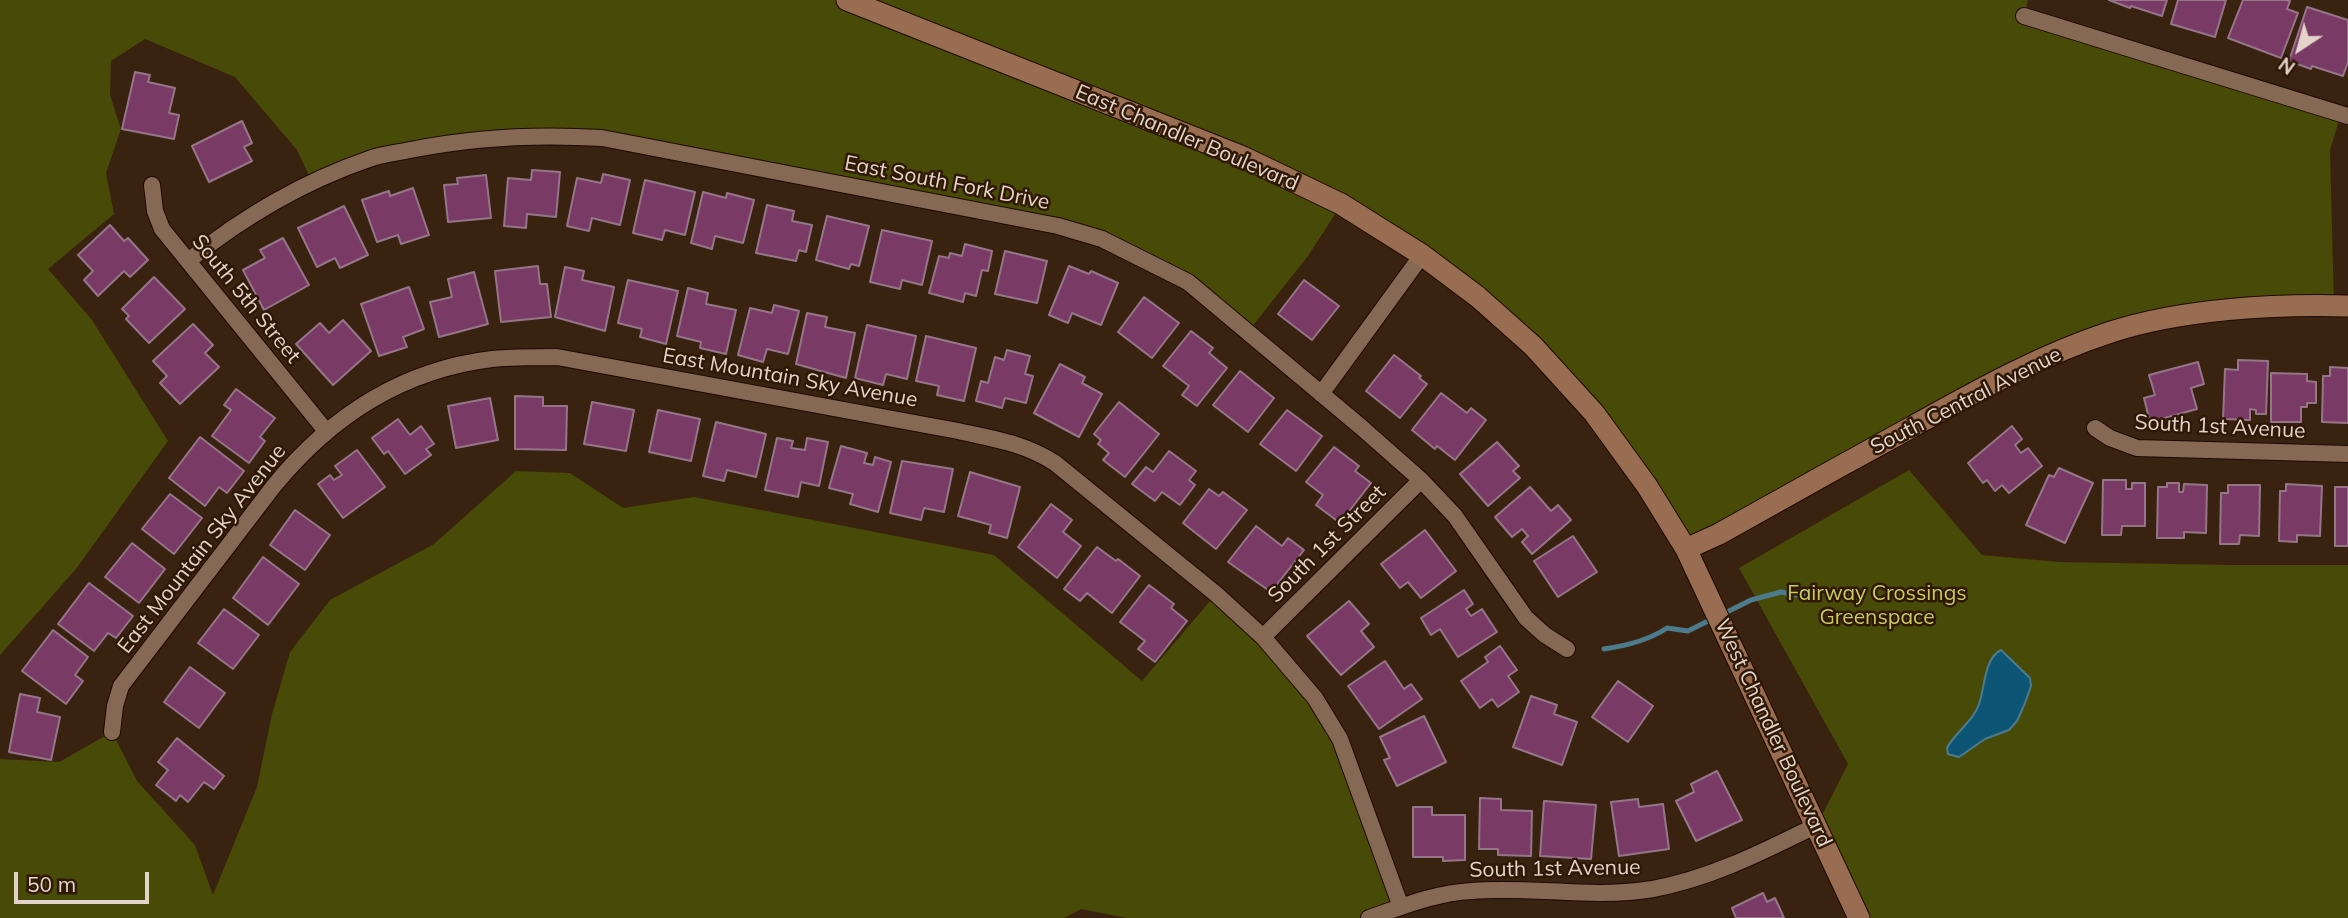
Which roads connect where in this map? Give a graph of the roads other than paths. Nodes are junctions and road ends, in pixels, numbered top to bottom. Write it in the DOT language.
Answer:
graph roads {
  1 [pos="847,0"];
  2 [pos="2024,16"];
  3 [pos="2348,116"];
  4 [pos="152,185"];
  5 [pos="1422,256"];
  6 [pos="188,261"];
  7 [pos="2348,306"];
  8 [pos="1321,394"];
  9 [pos="2095,428"];
  10 [pos="326,431"];
  11 [pos="2348,454"];
  12 [pos="1421,480"];
  13 [pos="1686,549"];
  14 [pos="1263,637"];
  15 [pos="1567,649"];
  16 [pos="112,732"];
  17 [pos="1817,825"];
  18 [pos="1401,907"];
  19 [pos="1369,918"];
  20 [pos="1859,918"];
  1 -- 5 [label="main road, East Chandler Boulevard"];
  2 -- 3 [label="street"];
  4 -- 6 [label="street, South 5th Street"];
  5 -- 8 [label="street"];
  5 -- 13 [label="main road, East Chandler Boulevard"];
  6 -- 8 [label="street, East South Fork Drive"];
  6 -- 10 [label="street, South 5th Street"];
  7 -- 13 [label="main road, South Central Avenue"];
  8 -- 12 [label="street, East South Fork Drive"];
  9 -- 11 [label="street, South 1st Avenue"];
  10 -- 14 [label="street, East Mountain Sky Avenue"];
  10 -- 16 [label="street, East Mountain Sky Avenue"];
  12 -- 14 [label="street, South 1st Street"];
  12 -- 15 [label="street, East South Fork Drive"];
  13 -- 17 [label="main road, West Chandler Boulevard"];
  14 -- 18 [label="street, East Mountain Sky Avenue"];
  17 -- 18 [label="street, South 1st Avenue"];
  17 -- 20 [label="main road, West Chandler Boulevard"];
  18 -- 19 [label="street, South 1st Avenue"];
}
